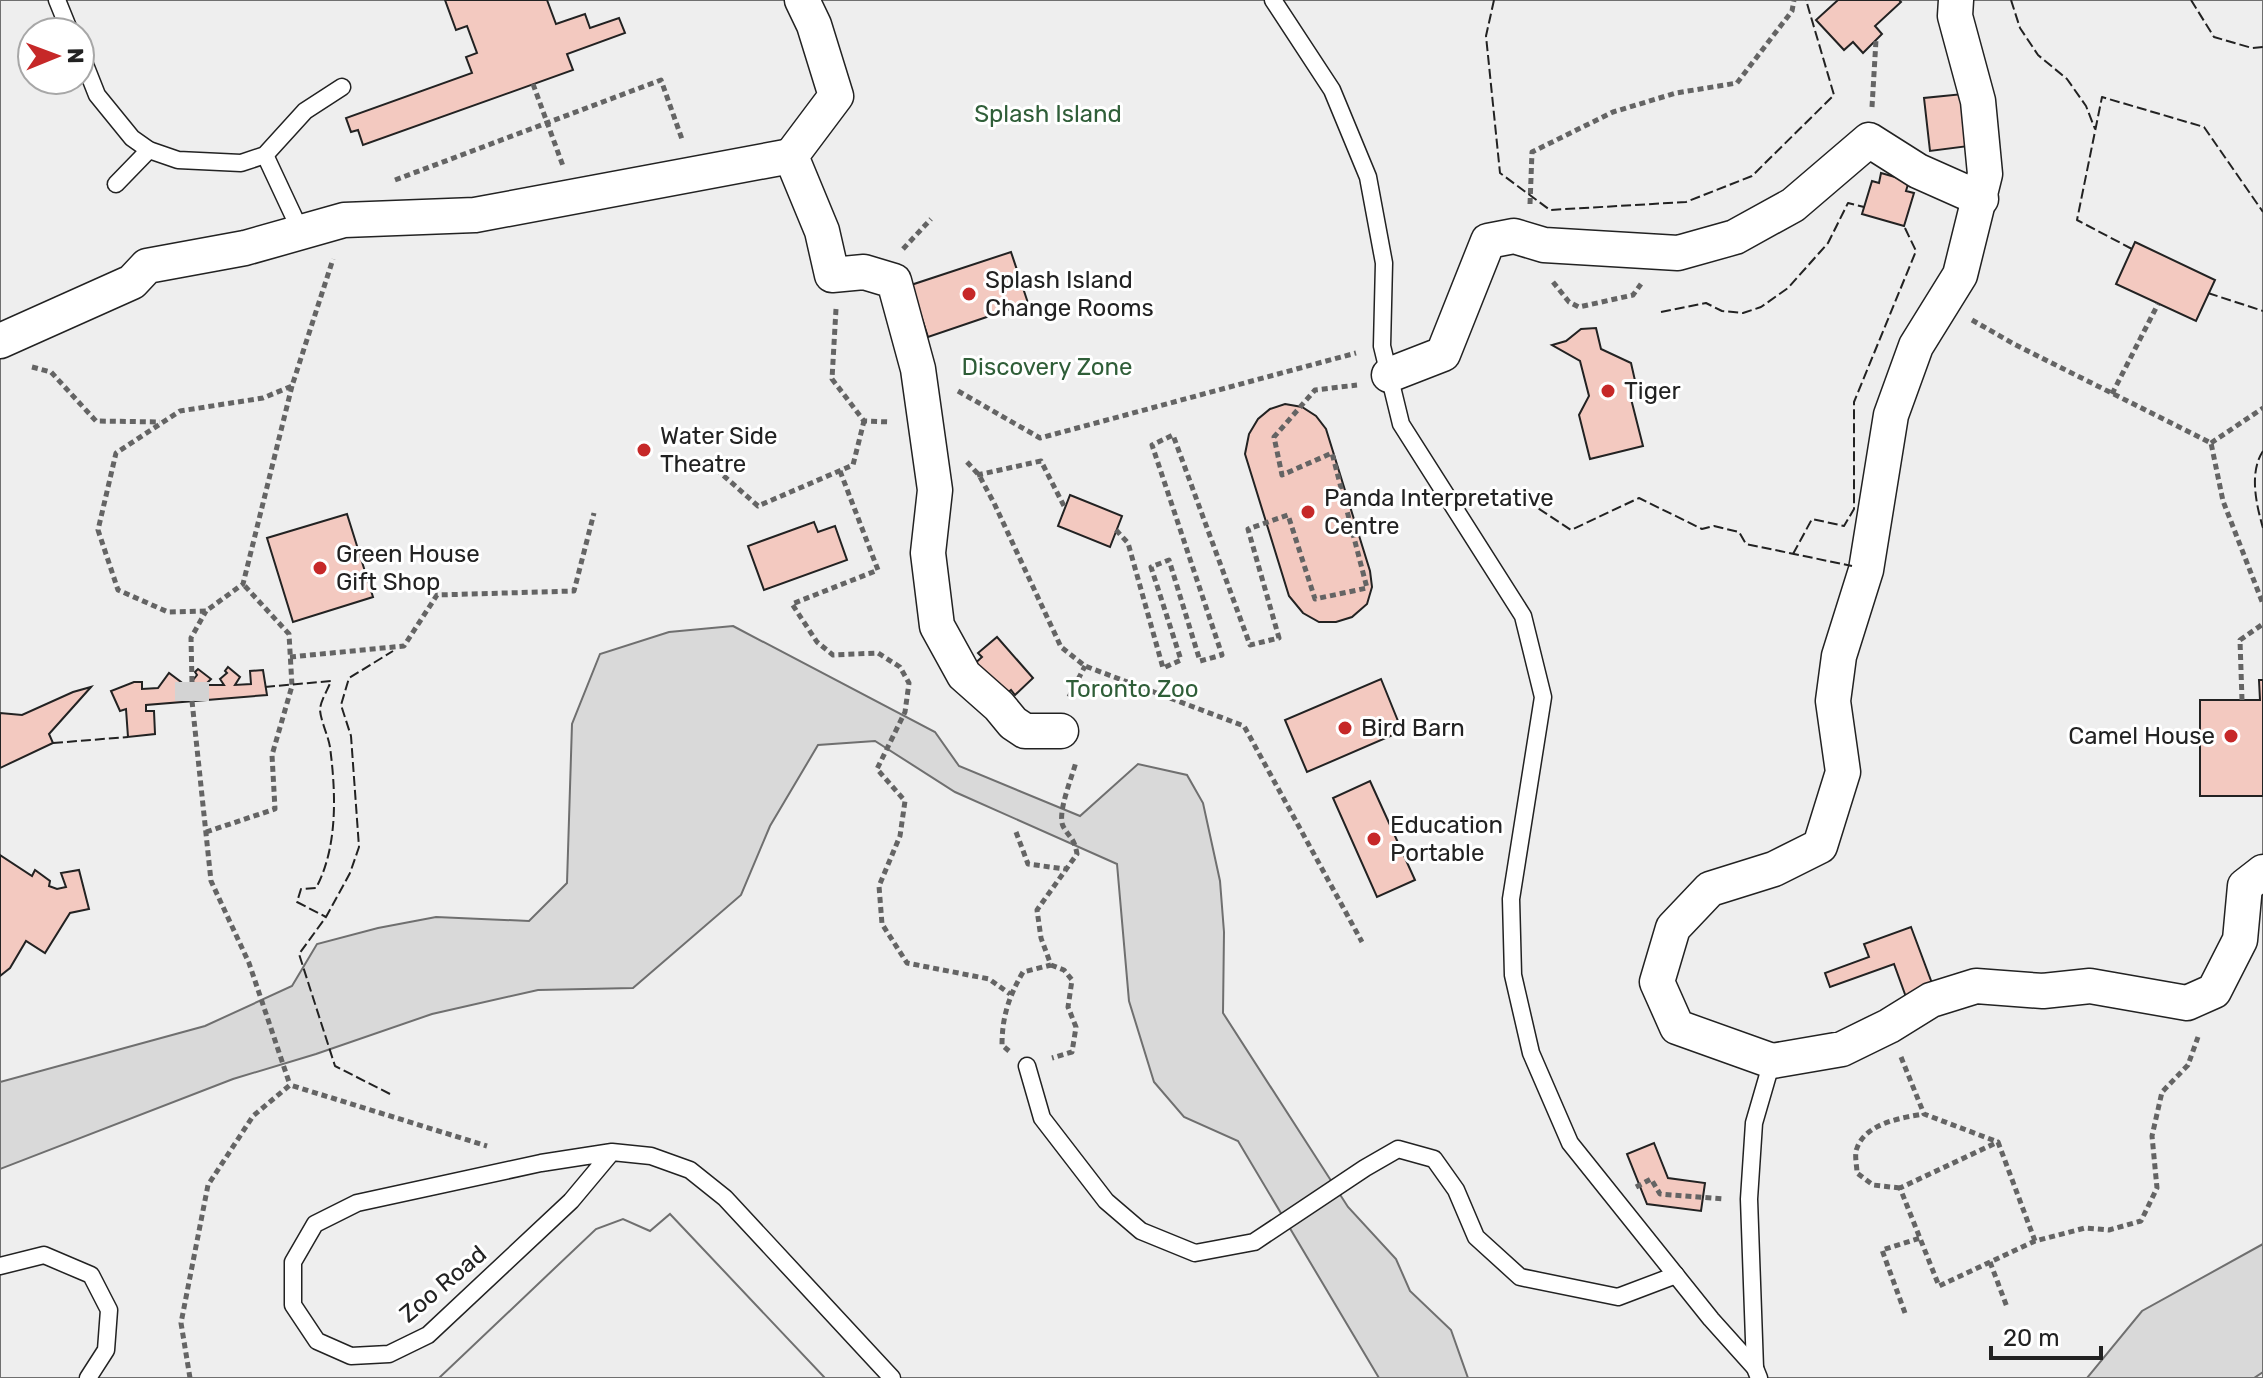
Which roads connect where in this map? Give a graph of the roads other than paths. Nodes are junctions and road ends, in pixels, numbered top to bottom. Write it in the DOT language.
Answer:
graph roads {
  1 [pos="802,0"];
  2 [pos="1273,0"];
  3 [pos="1956,0"];
  4 [pos="342,87"];
  5 [pos="96,92"];
  6 [pos="149,150"];
  7 [pos="265,155"];
  8 [pos="791,156"];
  9 [pos="116,184"];
  10 [pos="1981,199"];
  11 [pos="301,232"];
  12 [pos="0,341"];
  13 [pos="1385,361"];
  14 [pos="1061,731"];
  15 [pos="2263,872"];
  16 [pos="1772,1061"];
  17 [pos="1027,1066"];
  18 [pos="612,1152"];
  19 [pos="0,1266"];
  20 [pos="1676,1275"];
  21 [pos="1757,1373"];
  22 [pos="88,1378"];
  23 [pos="892,1378"];
  1 -- 8 [label="street"];
  2 -- 13 [label="lane"];
  3 -- 10 [label="street"];
  4 -- 7 [label="lane"];
  5 -- 6 [label="lane"];
  6 -- 7 [label="lane"];
  6 -- 9 [label="lane"];
  7 -- 11 [label="lane"];
  8 -- 11 [label="street"];
  8 -- 14 [label="street"];
  10 -- 13 [label="street"];
  10 -- 16 [label="street"];
  11 -- 12 [label="street"];
  13 -- 20 [label="lane"];
  15 -- 16 [label="street"];
  16 -- 21 [label="lane"];
  17 -- 20 [label="lane"];
  18 -- 18 [label="lane, Zoo Road"];
  18 -- 23 [label="lane, Zoo Road"];
  19 -- 22 [label="lane"];
  20 -- 21 [label="lane"];
}
